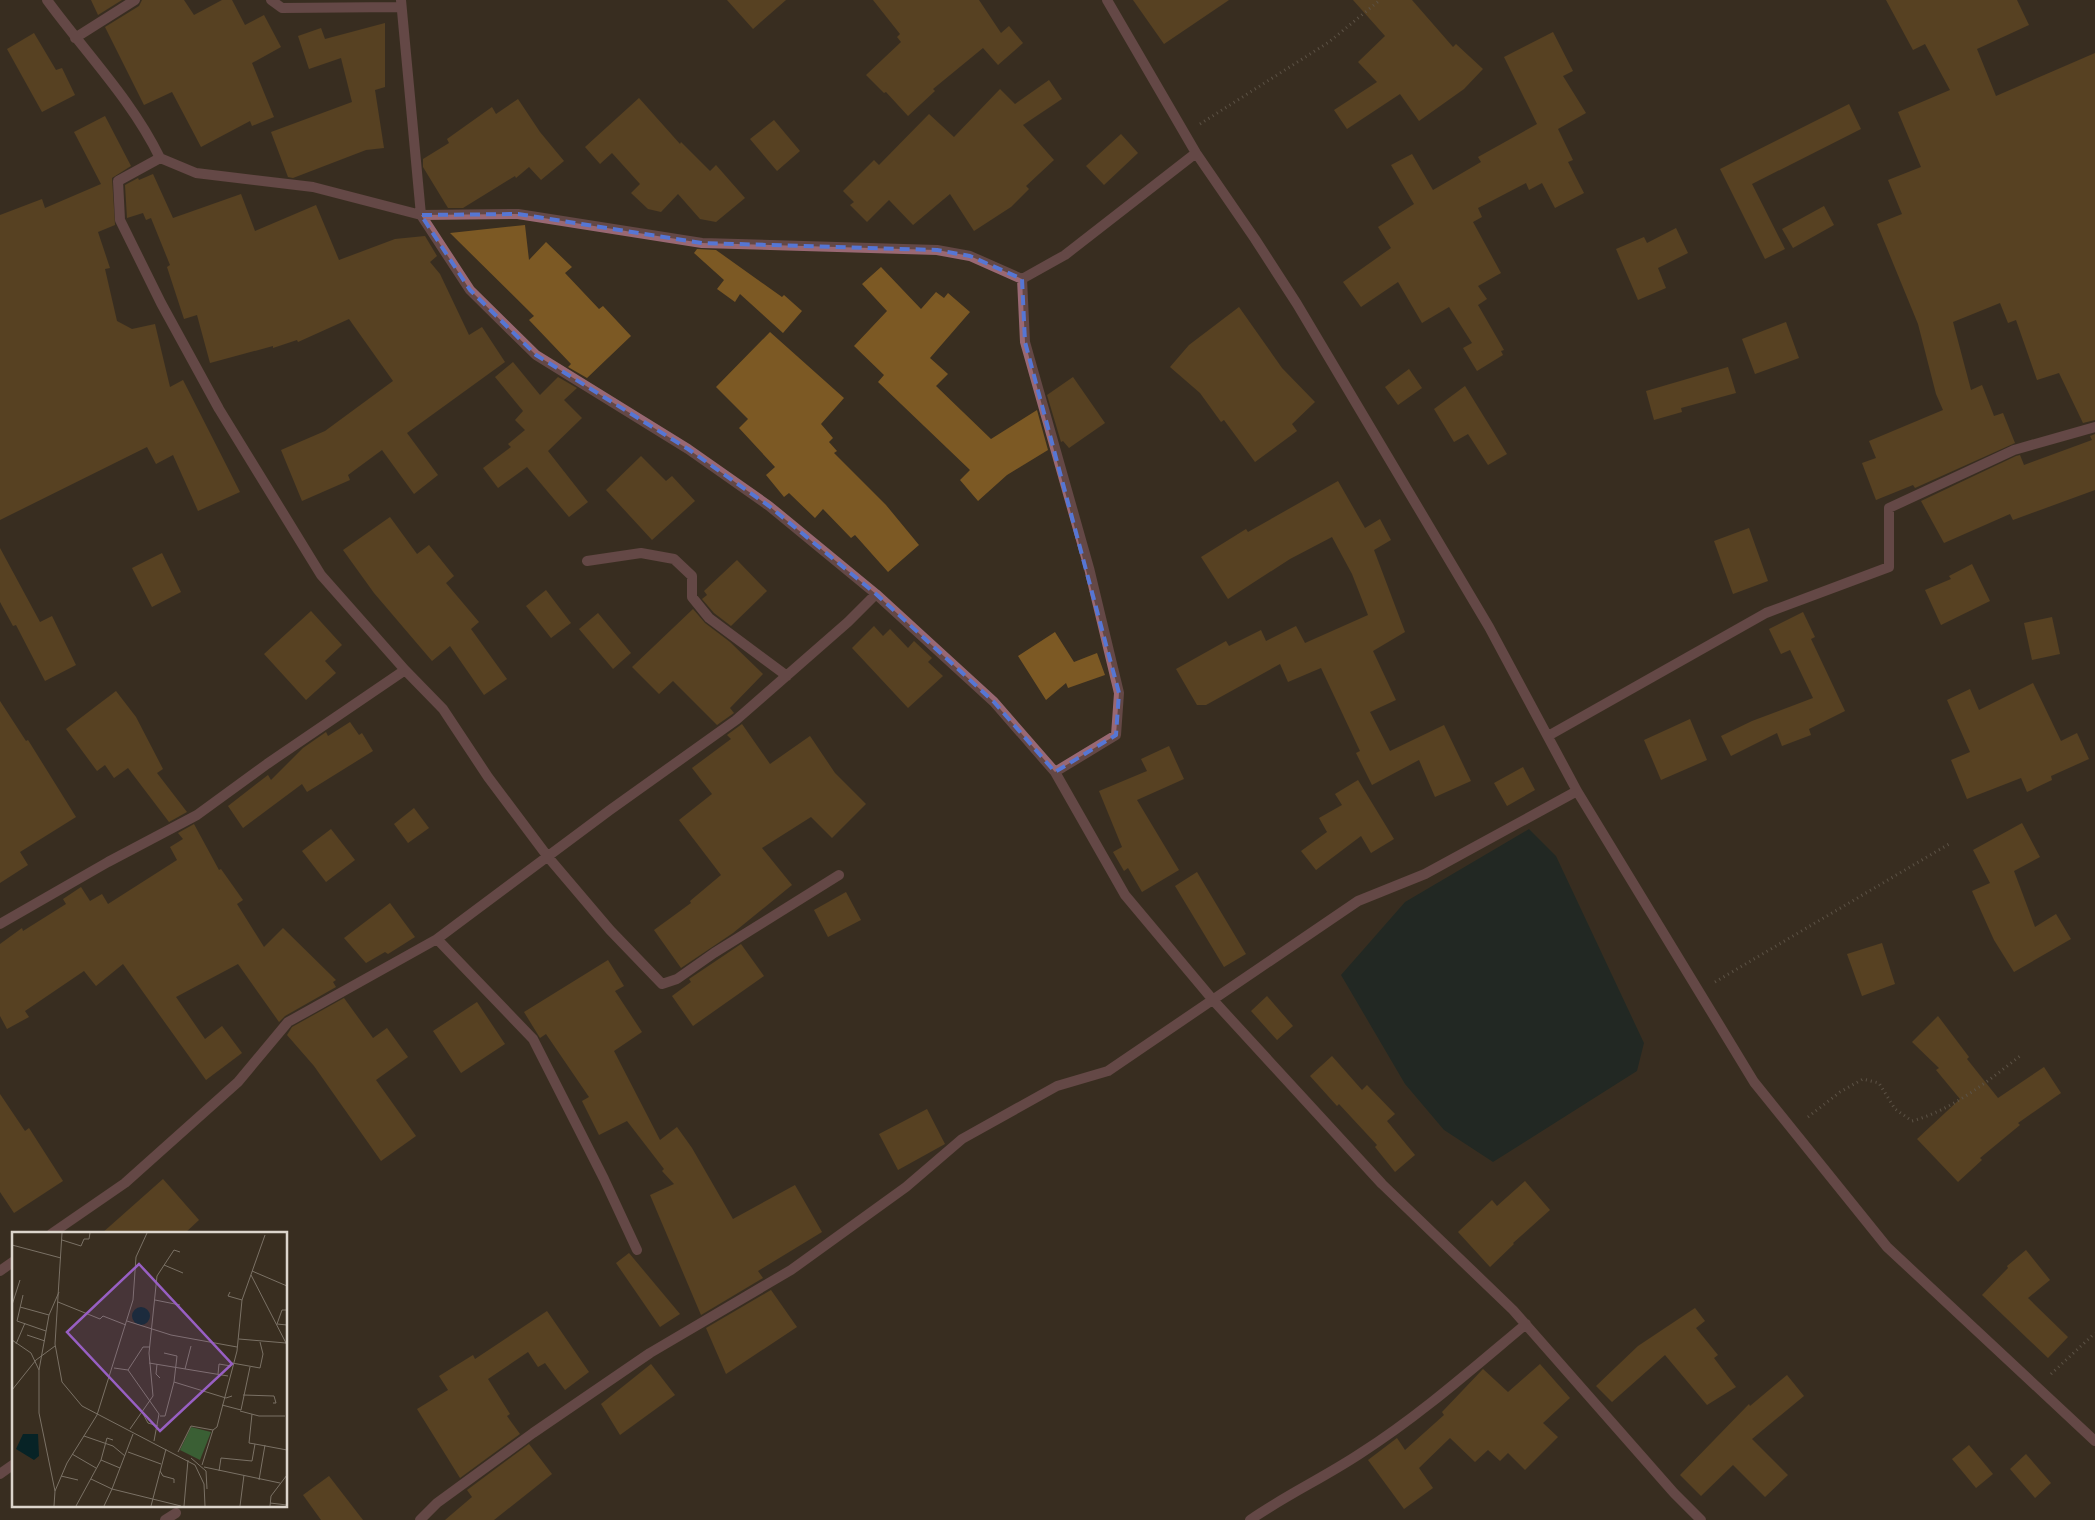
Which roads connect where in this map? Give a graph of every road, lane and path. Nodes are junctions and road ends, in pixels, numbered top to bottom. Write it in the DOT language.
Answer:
graph roads {
  1 [pos="47,0"];
  2 [pos="134,0"];
  3 [pos="271,0"];
  4 [pos="1107,0"];
  5 [pos="1380,0"];
  6 [pos="400,4"];
  7 [pos="76,38"];
  8 [pos="1184,133"];
  9 [pos="1196,154"];
  10 [pos="160,158"];
  11 [pos="421,215"];
  12 [pos="1022,279"];
  13 [pos="2095,427"];
  14 [pos="587,561"];
  15 [pos="876,594"];
  16 [pos="405,670"];
  17 [pos="786,676"];
  18 [pos="1548,736"];
  19 [pos="1055,772"];
  20 [pos="1577,791"];
  21 [pos="1949,844"];
  22 [pos="548,857"];
  23 [pos="839,875"];
  24 [pos="0,924"];
  25 [pos="437,939"];
  26 [pos="1699,991"];
  27 [pos="1213,1000"];
  28 [pos="2020,1056"];
  29 [pos="1792,1129"];
  30 [pos="54,1232"];
  31 [pos="637,1250"];
  32 [pos="12,1262"];
  33 [pos="0,1271"];
  34 [pos="1526,1324"];
  35 [pos="2095,1333"];
  36 [pos="2037,1387"];
  37 [pos="2095,1441"];
  38 [pos="12,1465"];
  39 [pos="0,1474"];
  40 [pos="176,1513"];
  41 [pos="165,1520"];
  42 [pos="420,1520"];
  43 [pos="1250,1520"];
  44 [pos="1701,1520"];
  1 -- 7 [label="street"];
  2 -- 7 [label="street"];
  3 -- 6 [label="street"];
  4 -- 8 [label="street"];
  5 -- 8 [label="path"];
  6 -- 11 [label="street"];
  7 -- 10 [label="street"];
  8 -- 9 [label="street"];
  9 -- 12 [label="street"];
  9 -- 18 [label="street"];
  10 -- 11 [label="street"];
  10 -- 16 [label="street"];
  11 -- 12 [label="street"];
  11 -- 15 [label="street"];
  12 -- 19 [label="street"];
  13 -- 18 [label="street"];
  14 -- 17 [label="street"];
  15 -- 17 [label="street"];
  15 -- 19 [label="street"];
  16 -- 22 [label="street"];
  16 -- 24 [label="street"];
  17 -- 22 [label="street"];
  18 -- 20 [label="street"];
  19 -- 27 [label="street"];
  20 -- 26 [label="street"];
  20 -- 27 [label="street"];
  21 -- 26 [label="path"];
  22 -- 23 [label="street"];
  22 -- 25 [label="street"];
  25 -- 30 [label="street"];
  25 -- 31 [label="street"];
  26 -- 29 [label="street"];
  27 -- 34 [label="street"];
  27 -- 42 [label="street"];
  28 -- 29 [label="path"];
  29 -- 36 [label="street"];
  32 -- 33 [label="street"];
  34 -- 43 [label="street"];
  34 -- 44 [label="street"];
  35 -- 36 [label="path"];
  36 -- 37 [label="street"];
  38 -- 39 [label="street"];
  40 -- 41 [label="street"];
}
